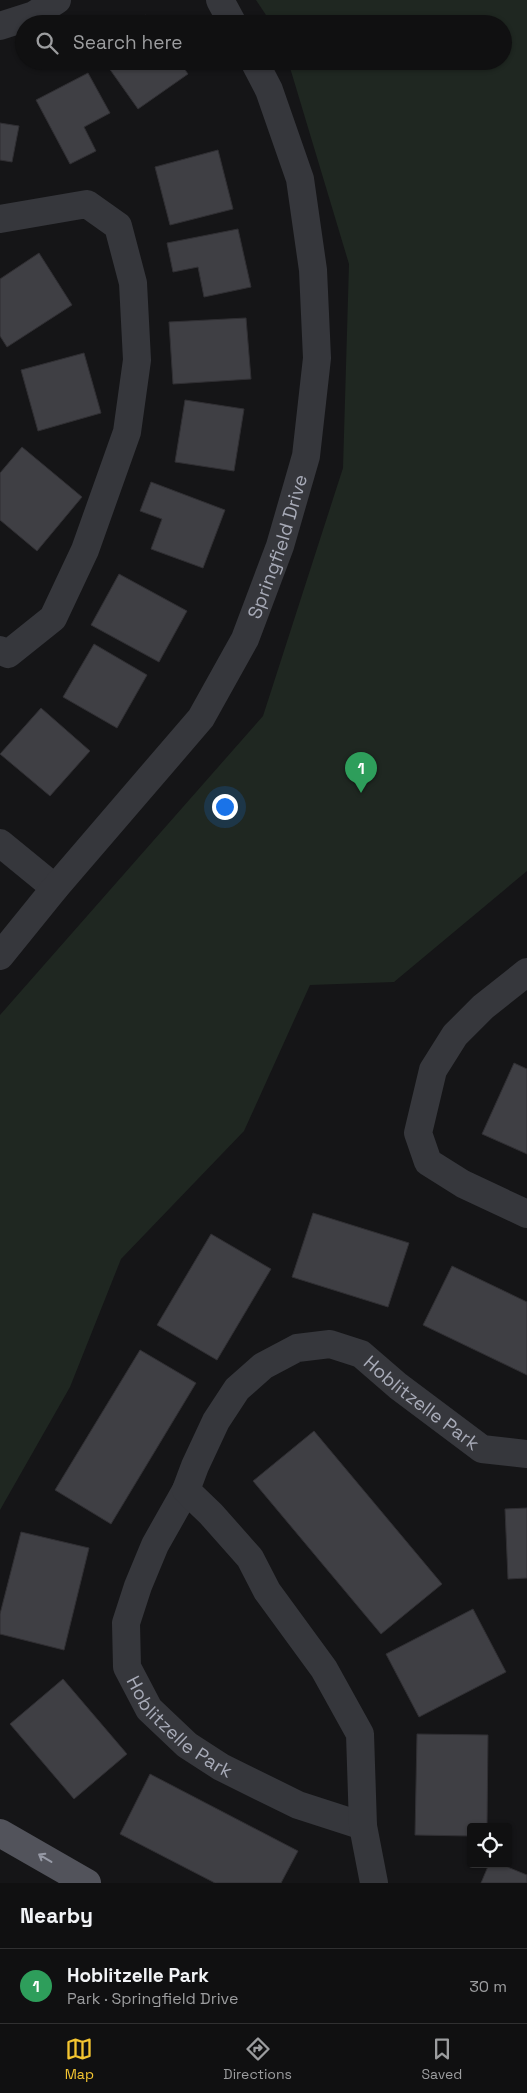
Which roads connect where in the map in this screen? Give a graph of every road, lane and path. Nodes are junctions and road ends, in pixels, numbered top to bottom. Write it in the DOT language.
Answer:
graph roads {
  1 [pos="57,0"];
  2 [pos="220,0"];
  3 [pos="34,15"];
  4 [pos="228,15"];
  5 [pos="15,21"];
  6 [pos="0,26"];
  7 [pos="259,70"];
  8 [pos="0,218"];
  9 [pos="3,656"];
  10 [pos="0,842"];
  11 [pos="55,888"];
  12 [pos="0,956"];
  13 [pos="527,972"];
  14 [pos="527,1214"];
  15 [pos="527,1454"];
  16 [pos="186,1490"];
  17 [pos="363,1826"];
  18 [pos="0,1833"];
  19 [pos="86,1883"];
  20 [pos="374,1883"];
  1 -- 3 [label="street"];
  2 -- 4 [label="street"];
  5 -- 6 [label="street"];
  7 -- 11 [label="street, Springfield Drive"];
  8 -- 9 [label="street"];
  10 -- 11 [label="street"];
  11 -- 12 [label="street, Springfield Drive"];
  13 -- 14 [label="street"];
  15 -- 16 [label="street, Hoblitzelle Park"];
  16 -- 17 [label="street"];
  16 -- 17 [label="street, Hoblitzelle Park"];
  17 -- 20 [label="street"];
  19 -- 18 [label="main road, one-way"];
}
